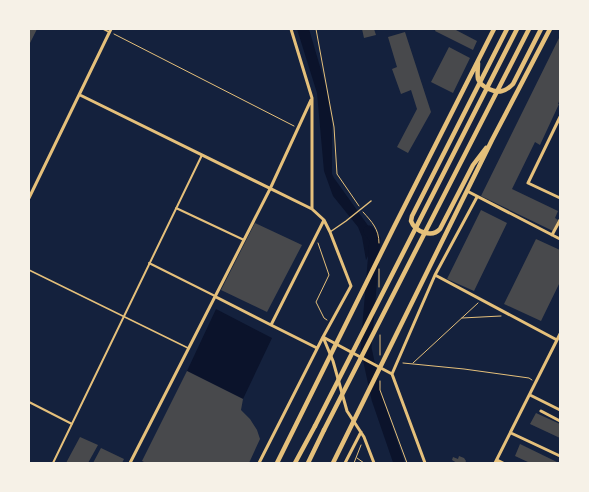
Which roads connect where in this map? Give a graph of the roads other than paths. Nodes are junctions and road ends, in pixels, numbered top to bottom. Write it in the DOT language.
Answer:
graph roads {
  1 [pos="103,29"];
  2 [pos="291,29"];
  3 [pos="494,29"];
  4 [pos="507,29"];
  5 [pos="517,29"];
  6 [pos="529,29"];
  7 [pos="541,29"];
  8 [pos="550,29"];
  9 [pos="110,30"];
  10 [pos="478,61"];
  11 [pos="80,95"];
  12 [pos="312,98"];
  13 [pos="560,117"];
  14 [pos="492,140"];
  15 [pos="202,155"];
  16 [pos="270,189"];
  17 [pos="467,191"];
  18 [pos="477,197"];
  19 [pos="29,198"];
  20 [pos="560,198"];
  21 [pos="371,201"];
  22 [pos="176,208"];
  23 [pos="312,209"];
  24 [pos="324,220"];
  25 [pos="560,220"];
  26 [pos="330,232"];
  27 [pos="552,235"];
  28 [pos="560,239"];
  29 [pos="244,241"];
  30 [pos="150,263"];
  31 [pos="29,270"];
  32 [pos="435,275"];
  33 [pos="216,297"];
  34 [pos="123,317"];
  35 [pos="271,325"];
  36 [pos="560,334"];
  37 [pos="323,337"];
  38 [pos="557,340"];
  39 [pos="317,348"];
  40 [pos="189,349"];
  41 [pos="392,374"];
  42 [pos="530,395"];
  43 [pos="29,402"];
  44 [pos="560,410"];
  45 [pos="541,411"];
  46 [pos="560,420"];
  47 [pos="72,424"];
  48 [pos="361,432"];
  49 [pos="511,433"];
  50 [pos="560,456"];
  51 [pos="496,461"];
  52 [pos="53,463"];
  53 [pos="130,463"];
  54 [pos="259,463"];
  55 [pos="277,463"];
  56 [pos="295,463"];
  57 [pos="308,463"];
  58 [pos="333,463"];
  59 [pos="345,463"];
  60 [pos="374,463"];
  61 [pos="424,463"];
  62 [pos="503,463"];
  1 -- 9 [label="lane"];
  2 -- 12 [label="street"];
  3 -- 10 [label="main road"];
  4 -- 14 [label="main road"];
  5 -- 56 [label="main road"];
  6 -- 57 [label="main road"];
  7 -- 10 [label="main road"];
  8 -- 14 [label="main road"];
  9 -- 11 [label="street"];
  10 -- 55 [label="main road"];
  11 -- 15 [label="street"];
  11 -- 19 [label="street"];
  12 -- 16 [label="street"];
  12 -- 23 [label="street"];
  13 -- 20 [label="street"];
  14 -- 17 [label="main road"];
  15 -- 16 [label="street"];
  15 -- 22 [label="street"];
  16 -- 23 [label="street"];
  16 -- 29 [label="street"];
  17 -- 18 [label="street"];
  17 -- 58 [label="main road"];
  18 -- 27 [label="street"];
  18 -- 32 [label="street"];
  21 -- 26 [label="lane"];
  22 -- 29 [label="street"];
  22 -- 30 [label="street"];
  23 -- 24 [label="street"];
  24 -- 26 [label="street"];
  24 -- 35 [label="street"];
  25 -- 27 [label="street"];
  26 -- 37 [label="street"];
  27 -- 28 [label="street"];
  29 -- 33 [label="street"];
  30 -- 33 [label="street"];
  30 -- 34 [label="street"];
  31 -- 34 [label="lane"];
  32 -- 38 [label="street"];
  32 -- 41 [label="street"];
  33 -- 35 [label="street"];
  33 -- 40 [label="street"];
  34 -- 40 [label="lane"];
  34 -- 47 [label="street"];
  35 -- 39 [label="street"];
  36 -- 38 [label="street"];
  37 -- 39 [label="street"];
  37 -- 41 [label="street"];
  37 -- 48 [label="street"];
  38 -- 42 [label="street"];
  39 -- 54 [label="street"];
  40 -- 53 [label="street"];
  41 -- 61 [label="street"];
  42 -- 44 [label="street"];
  42 -- 49 [label="street"];
  43 -- 47 [label="street"];
  45 -- 46 [label="street"];
  47 -- 52 [label="street"];
  48 -- 59 [label="street"];
  48 -- 60 [label="street"];
  49 -- 50 [label="street"];
  49 -- 51 [label="street"];
  51 -- 62 [label="street"];
}
